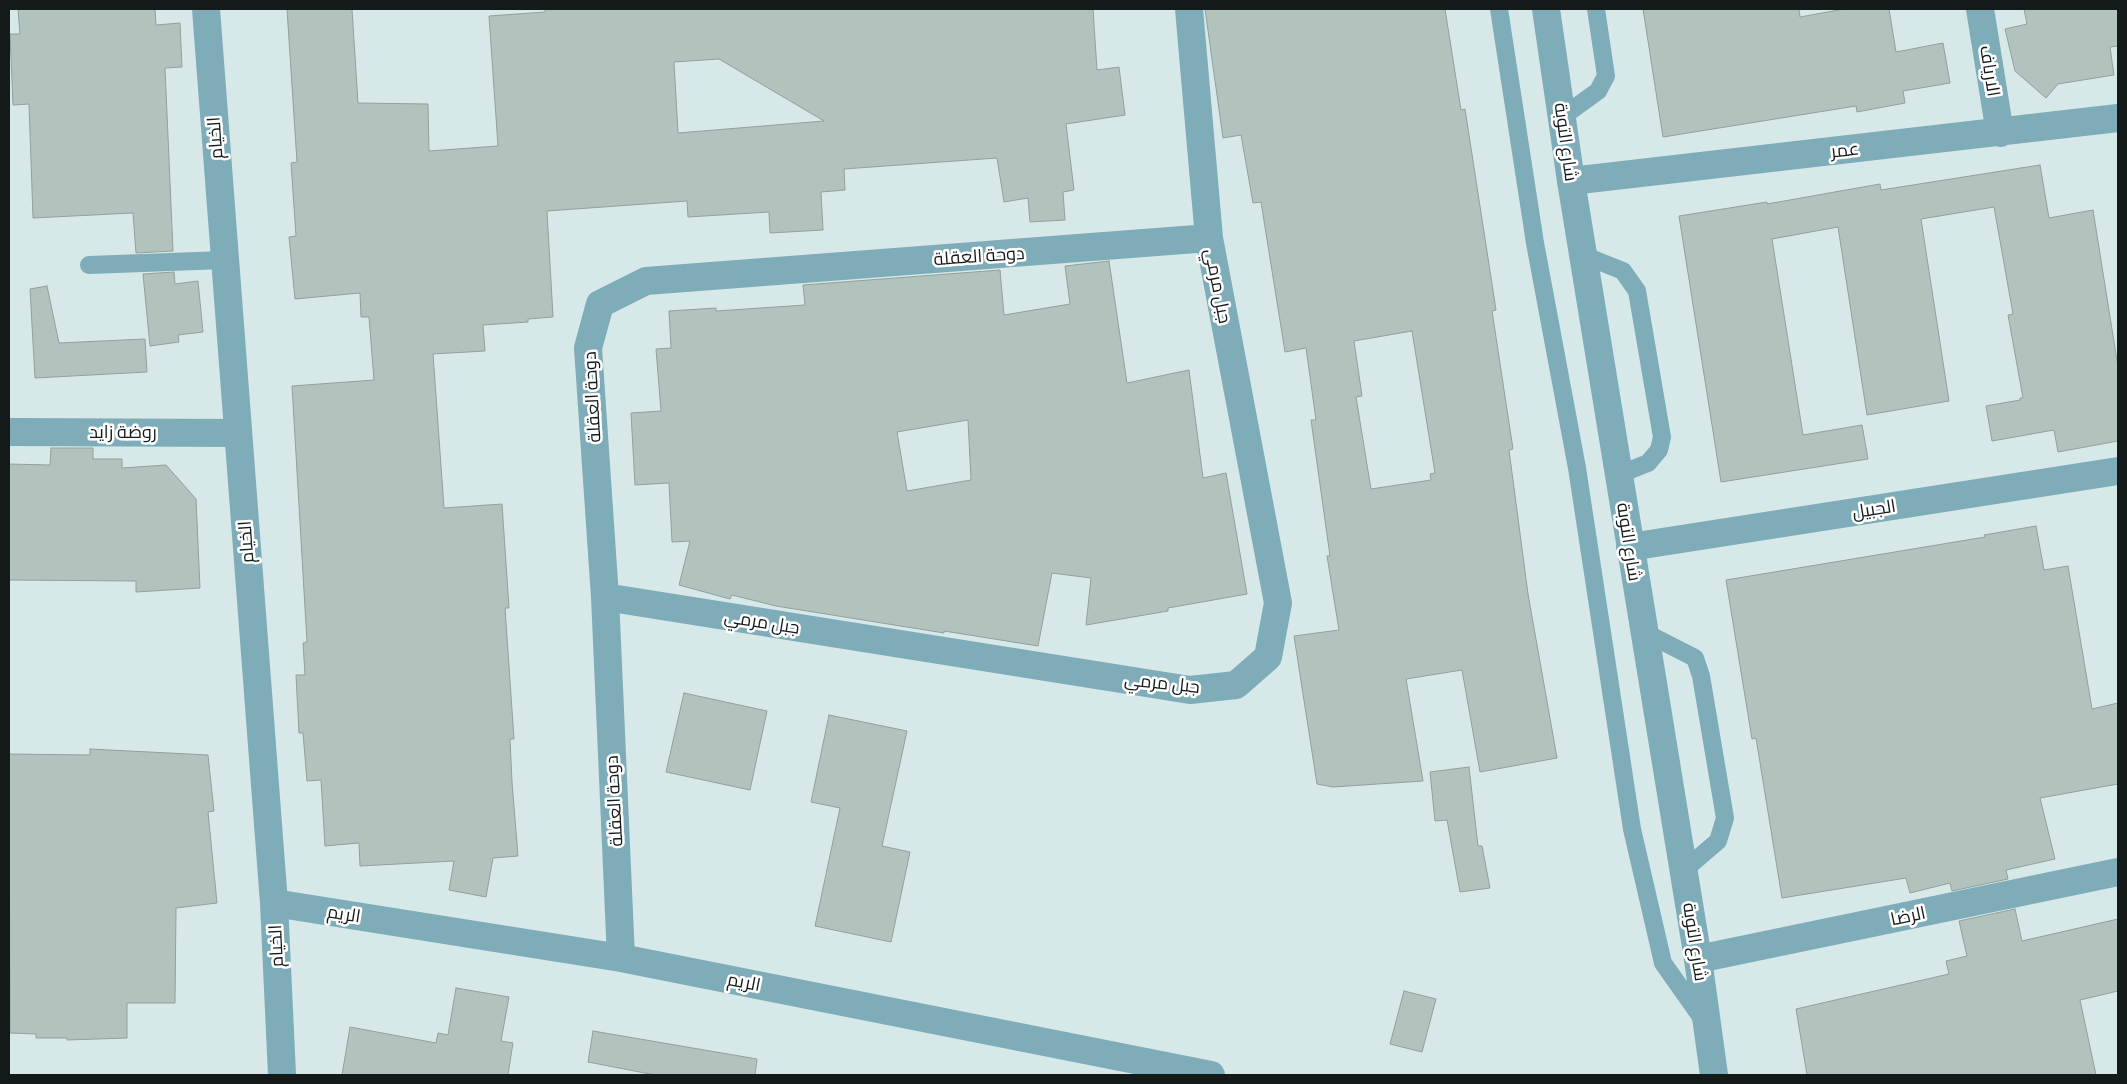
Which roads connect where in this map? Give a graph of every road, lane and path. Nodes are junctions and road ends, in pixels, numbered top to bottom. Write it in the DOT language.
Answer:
graph roads {
  1 [pos="206,9"];
  2 [pos="1189,9"];
  3 [pos="1500,9"];
  4 [pos="1546,9"];
  5 [pos="1596,9"];
  6 [pos="1980,9"];
  7 [pos="1562,117"];
  8 [pos="2118,118"];
  9 [pos="2000,133"];
  10 [pos="1571,181"];
  11 [pos="1210,238"];
  12 [pos="1583,255"];
  13 [pos="224,260"];
  14 [pos="89,265"];
  15 [pos="9,432"];
  16 [pos="237,433"];
  17 [pos="2118,471"];
  18 [pos="1618,475"];
  19 [pos="1630,547"];
  20 [pos="604,597"];
  21 [pos="1644,632"];
  22 [pos="1683,871"];
  23 [pos="2118,872"];
  24 [pos="274,903"];
  25 [pos="621,958"];
  26 [pos="1698,959"];
  27 [pos="1708,1026"];
  28 [pos="1719,1072"];
  29 [pos="282,1075"];
  30 [pos="1211,1075"];
  1 -- 13 [label="street, الخيام"];
  2 -- 11 [label="street, جبل مرمي"];
  3 -- 27 [label="lane"];
  4 -- 7 [label="street, شارع التوبة"];
  5 -- 7 [label="lane"];
  6 -- 9 [label="street, الارياف"];
  7 -- 10 [label="street, شارع التوبة"];
  8 -- 9 [label="street, عمر"];
  9 -- 10 [label="street, عمر"];
  10 -- 12 [label="street, شارع التوبة"];
  11 -- 20 [label="street, دوحة العقلة"];
  11 -- 20 [label="street, جبل مرمي"];
  12 -- 18 [label="street, شارع التوبة"];
  12 -- 18 [label="lane"];
  13 -- 14 [label="lane"];
  13 -- 16 [label="street, الخيام"];
  15 -- 16 [label="street, روضة زايد"];
  16 -- 24 [label="street, الخيام"];
  17 -- 19 [label="street, الجبيل"];
  18 -- 19 [label="street, شارع التوبة"];
  19 -- 21 [label="street, شارع التوبة"];
  20 -- 25 [label="street, دوحة العقلة"];
  21 -- 22 [label="street, شارع التوبة"];
  21 -- 22 [label="lane"];
  22 -- 26 [label="street, شارع التوبة"];
  23 -- 26 [label="street, الرضا"];
  24 -- 25 [label="street, الريم"];
  24 -- 29 [label="street, الخيام"];
  25 -- 30 [label="street, الريم"];
  26 -- 27 [label="street, شارع التوبة"];
  27 -- 28 [label="street, شارع التوبة"];
}
